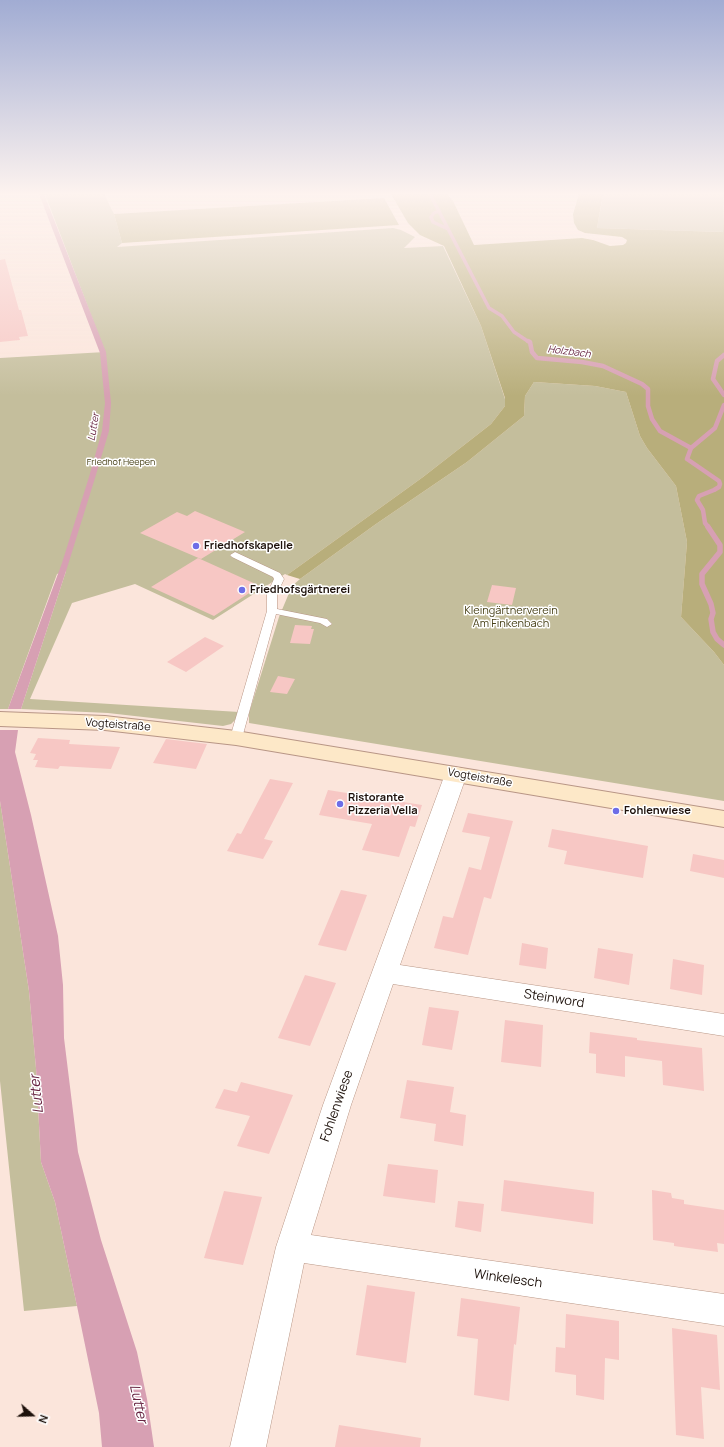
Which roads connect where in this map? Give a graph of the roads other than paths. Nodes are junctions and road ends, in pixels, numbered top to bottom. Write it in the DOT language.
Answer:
graph roads {
  1 [pos="235,555"];
  2 [pos="272,611"];
  3 [pos="327,624"];
  4 [pos="0,719"];
  5 [pos="236,738"];
  6 [pos="456,774"];
  7 [pos="724,819"];
  8 [pos="384,973"];
  9 [pos="724,1025"];
  10 [pos="292,1247"];
  11 [pos="724,1310"];
  12 [pos="248,1447"];
  1 -- 2 [label="lane"];
  2 -- 3 [label="lane"];
  2 -- 5 [label="lane"];
  4 -- 5 [label="street, Vogteistraße"];
  5 -- 6 [label="street, Vogteistraße"];
  6 -- 7 [label="street, Vogteistraße"];
  6 -- 8 [label="street, Fohlenwiese"];
  8 -- 9 [label="street, Steinword"];
  8 -- 10 [label="street, Fohlenwiese"];
  10 -- 11 [label="street, Winkelesch"];
  10 -- 12 [label="street, Fohlenwiese"];
}
